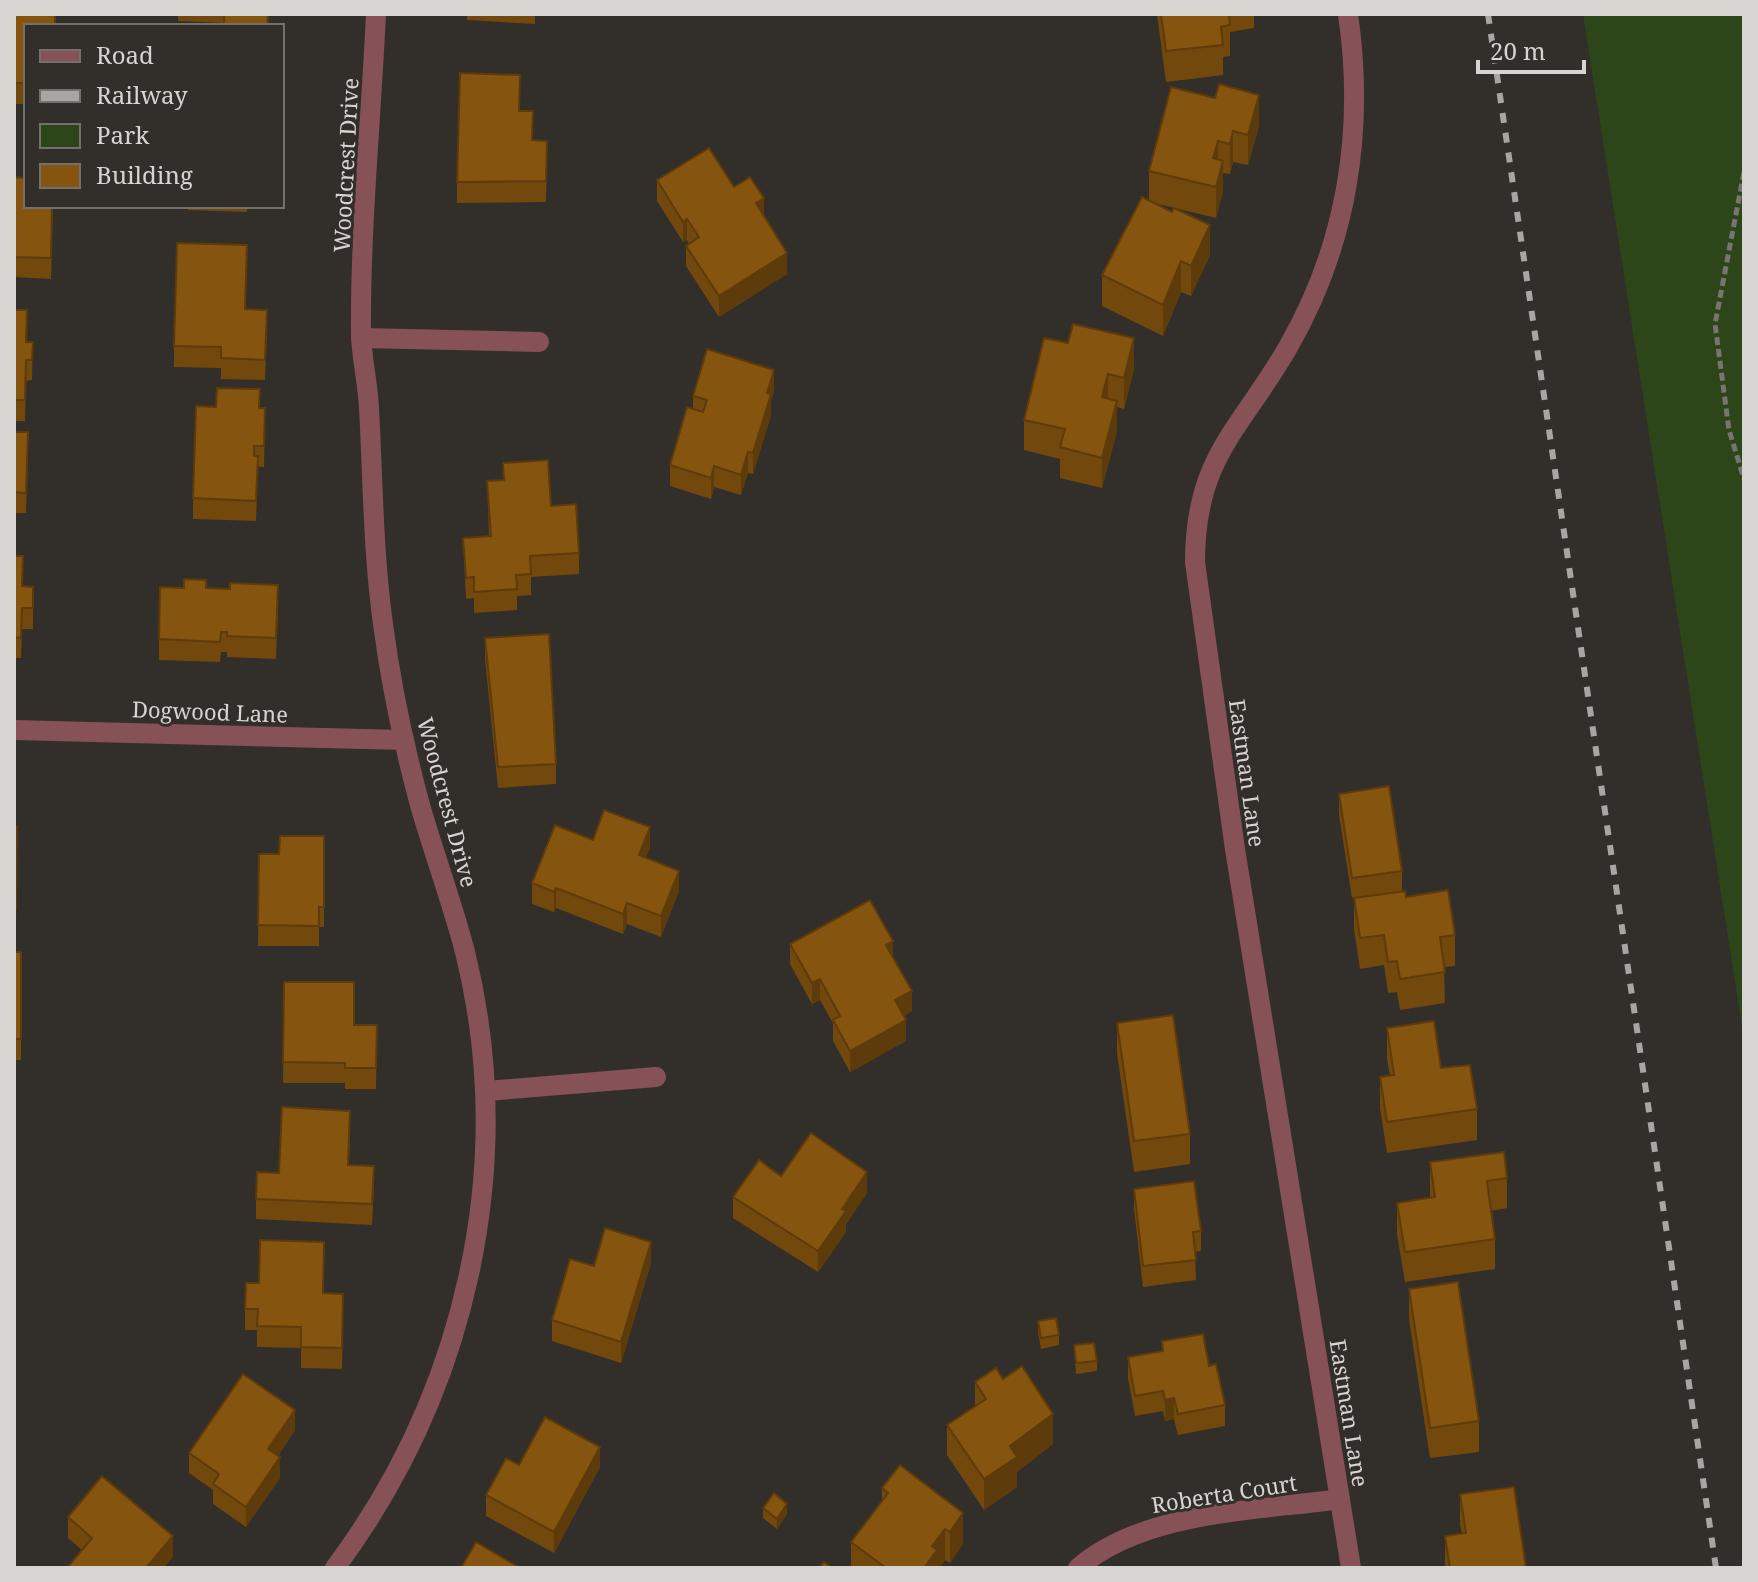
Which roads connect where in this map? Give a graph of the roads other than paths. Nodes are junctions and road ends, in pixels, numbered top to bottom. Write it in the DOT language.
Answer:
graph roads {
  1 [pos="376,14"];
  2 [pos="1348,14"];
  3 [pos="361,338"];
  4 [pos="539,342"];
  5 [pos="14,730"];
  6 [pos="404,740"];
  7 [pos="656,1077"];
  8 [pos="487,1091"];
  9 [pos="1340,1499"];
  10 [pos="335,1568"];
  11 [pos="1078,1568"];
  12 [pos="1351,1568"];
  1 -- 3 [label="street, Woodcrest Drive"];
  2 -- 9 [label="street, Eastman Lane"];
  3 -- 4 [label="street"];
  3 -- 6 [label="street, Woodcrest Drive"];
  5 -- 6 [label="street, Dogwood Lane"];
  6 -- 8 [label="street, Woodcrest Drive"];
  7 -- 8 [label="street"];
  8 -- 10 [label="street, Woodcrest Drive"];
  9 -- 11 [label="street, Roberta Court"];
  9 -- 12 [label="street, Eastman Lane"];
}
